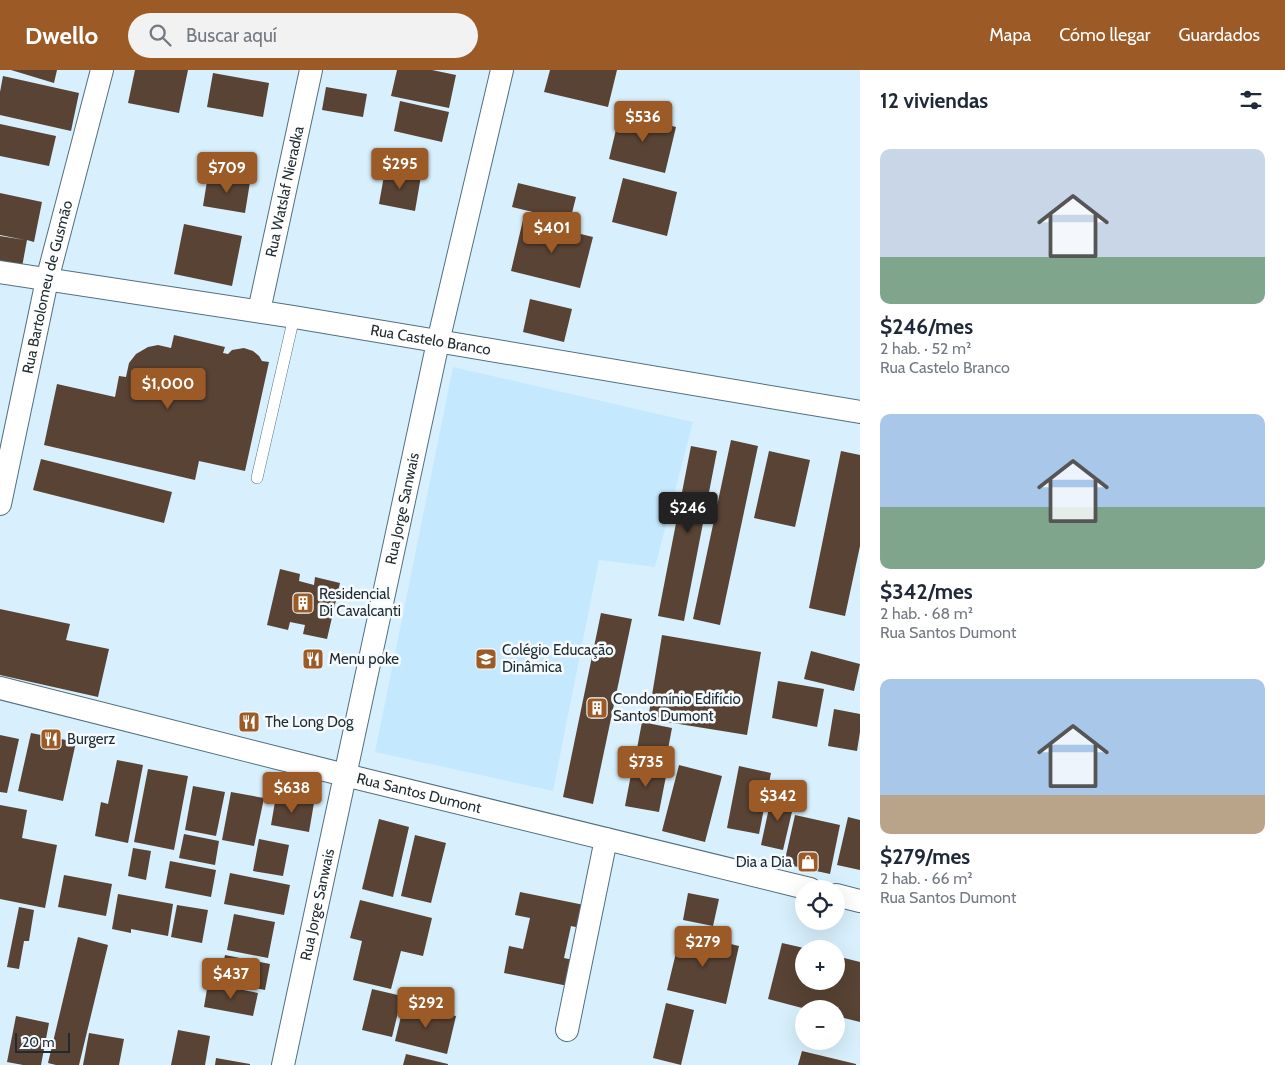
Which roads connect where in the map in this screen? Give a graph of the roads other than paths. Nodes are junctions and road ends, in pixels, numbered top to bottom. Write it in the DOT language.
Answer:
graph roads {
  1 [pos="102,70"];
  2 [pos="311,70"];
  3 [pos="502,70"];
  4 [pos="0,272"];
  5 [pos="48,280"];
  6 [pos="259,312"];
  7 [pos="294,317"];
  8 [pos="438,342"];
  9 [pos="860,412"];
  10 [pos="257,478"];
  11 [pos="0,504"];
  12 [pos="0,688"];
  13 [pos="345,775"];
  14 [pos="606,839"];
  15 [pos="795,885"];
  16 [pos="845,897"];
  17 [pos="860,901"];
  18 [pos="567,1030"];
  19 [pos="282,1065"];
  1 -- 5 [label="street, Rua Bartolomeu de Gusmão"];
  2 -- 6 [label="street, Rua Watslaf Nieradka"];
  3 -- 8 [label="street, Rua Jorge Sanwais"];
  4 -- 5 [label="street, Rua Castelo Branco"];
  5 -- 6 [label="street, Rua Castelo Branco"];
  5 -- 11 [label="street, Rua Bartolomeu de Gusmão"];
  6 -- 7 [label="street, Rua Castelo Branco"];
  7 -- 8 [label="street, Rua Castelo Branco"];
  7 -- 10 [label="lane"];
  8 -- 9 [label="street, Rua Castelo Branco"];
  8 -- 13 [label="street, Rua Jorge Sanwais"];
  12 -- 13 [label="street, Rua Santos Dumont"];
  13 -- 14 [label="street, Rua Santos Dumont"];
  13 -- 19 [label="street, Rua Jorge Sanwais"];
  14 -- 15 [label="street, Rua Santos Dumont"];
  14 -- 18 [label="street"];
  16 -- 17 [label="street"];
}
